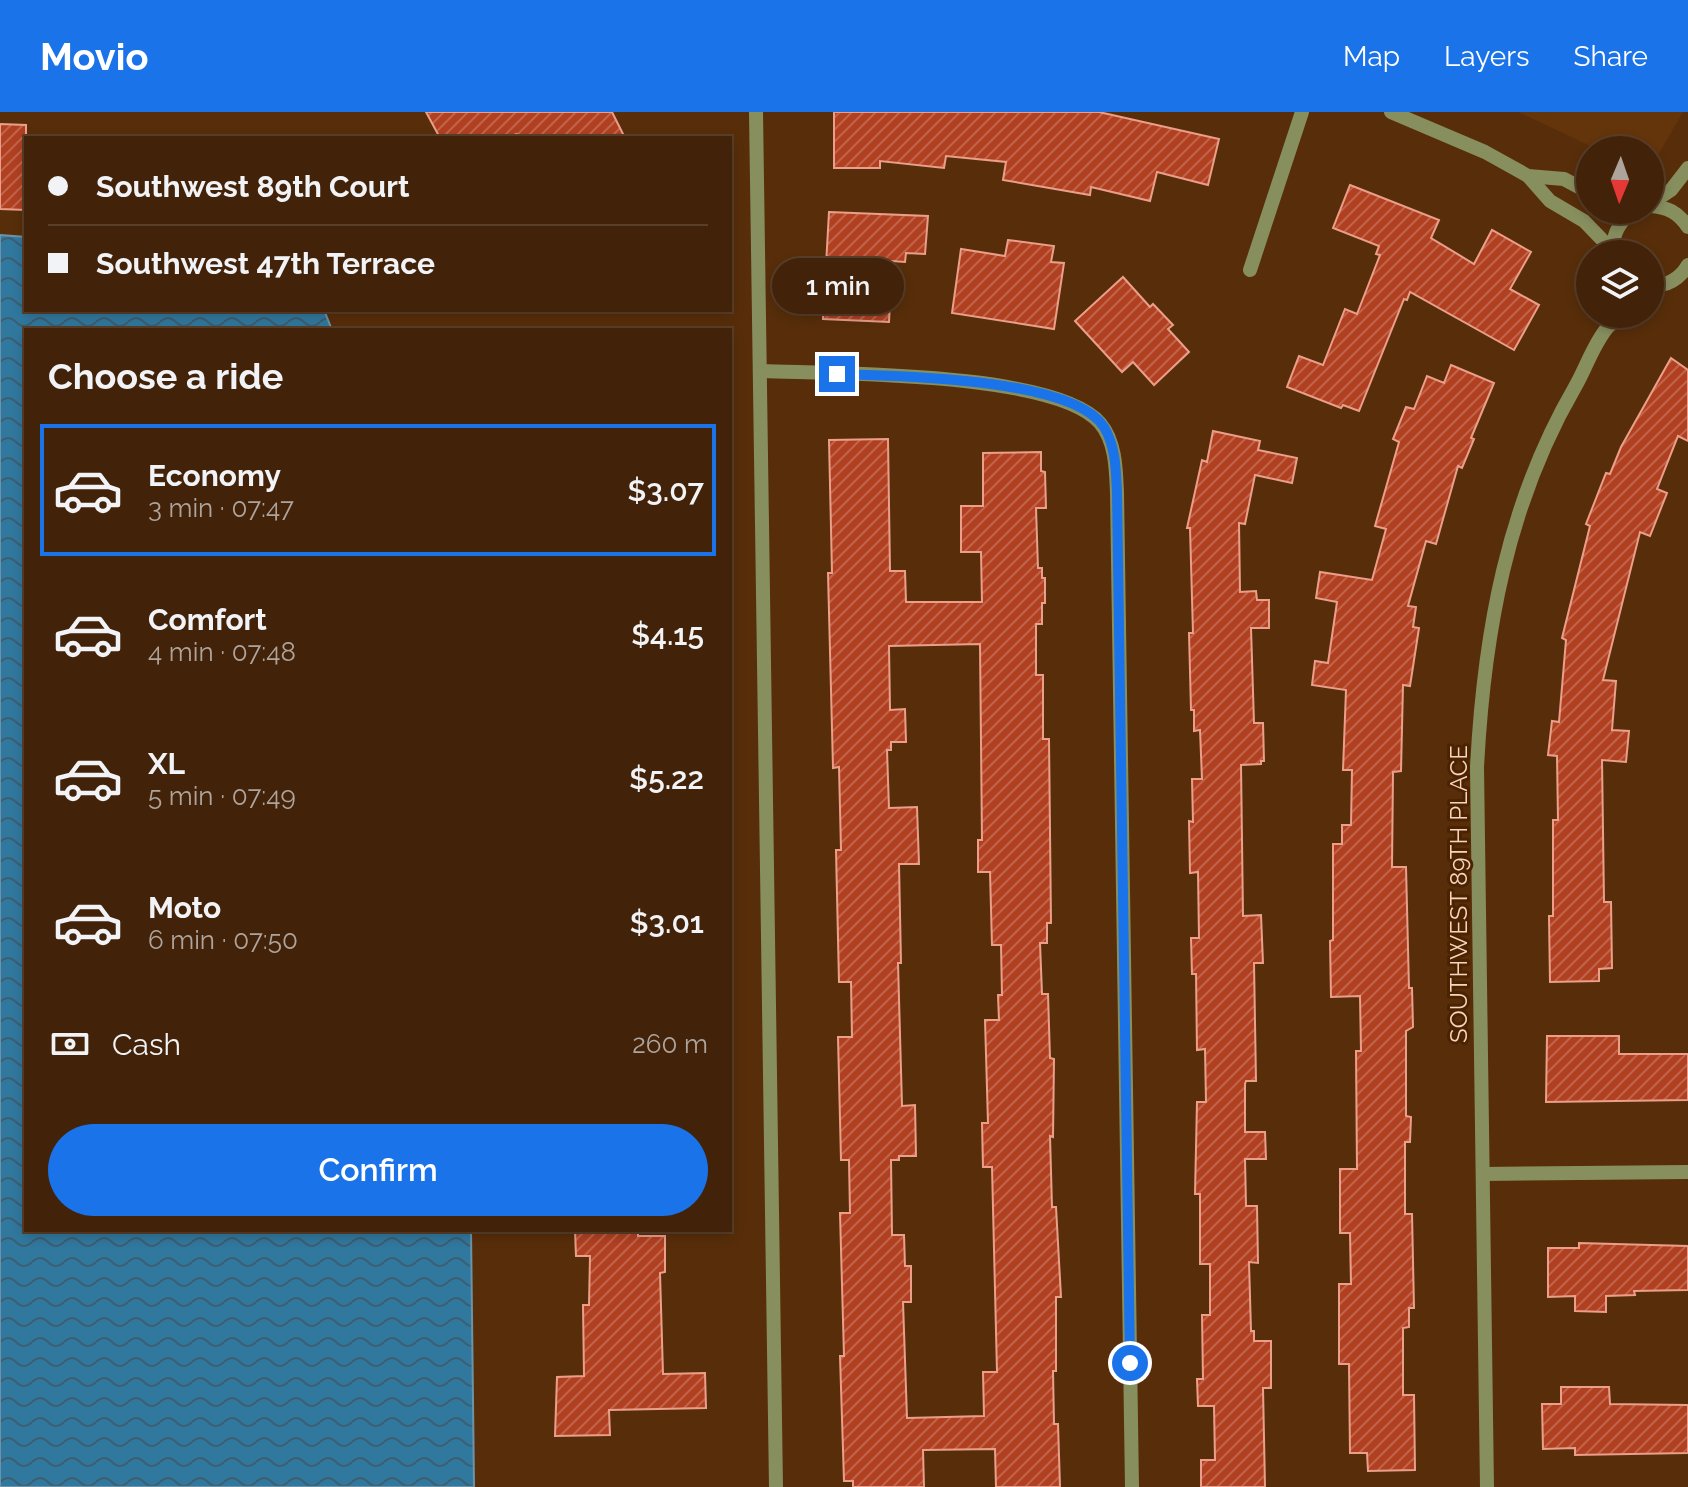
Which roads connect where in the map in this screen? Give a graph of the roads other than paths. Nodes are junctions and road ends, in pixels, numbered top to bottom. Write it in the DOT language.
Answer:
graph roads {
  1 [pos="756,112"];
  2 [pos="1302,112"];
  3 [pos="1391,112"];
  4 [pos="1688,168"];
  5 [pos="1528,176"];
  6 [pos="1576,185"];
  7 [pos="1664,195"];
  8 [pos="1664,207"];
  9 [pos="1688,227"];
  10 [pos="1602,240"];
  11 [pos="1688,265"];
  12 [pos="1250,270"];
  13 [pos="1680,283"];
  14 [pos="1604,328"];
  15 [pos="760,371"];
  16 [pos="1688,1172"];
  17 [pos="1483,1174"];
  18 [pos="776,1487"];
  19 [pos="1132,1487"];
  20 [pos="1487,1487"];
  1 -- 15 [label="street"];
  2 -- 12 [label="street"];
  3 -- 5 [label="street"];
  4 -- 7 [label="street"];
  5 -- 6 [label="street"];
  5 -- 10 [label="street"];
  8 -- 9 [label="street"];
  11 -- 13 [label="street"];
  14 -- 17 [label="street, SOUTHWEST 89TH PLACE"];
  15 -- 18 [label="street"];
  15 -- 19 [label="street"];
  16 -- 17 [label="street"];
  17 -- 20 [label="street, SOUTHWEST 89TH PLACE"];
}
